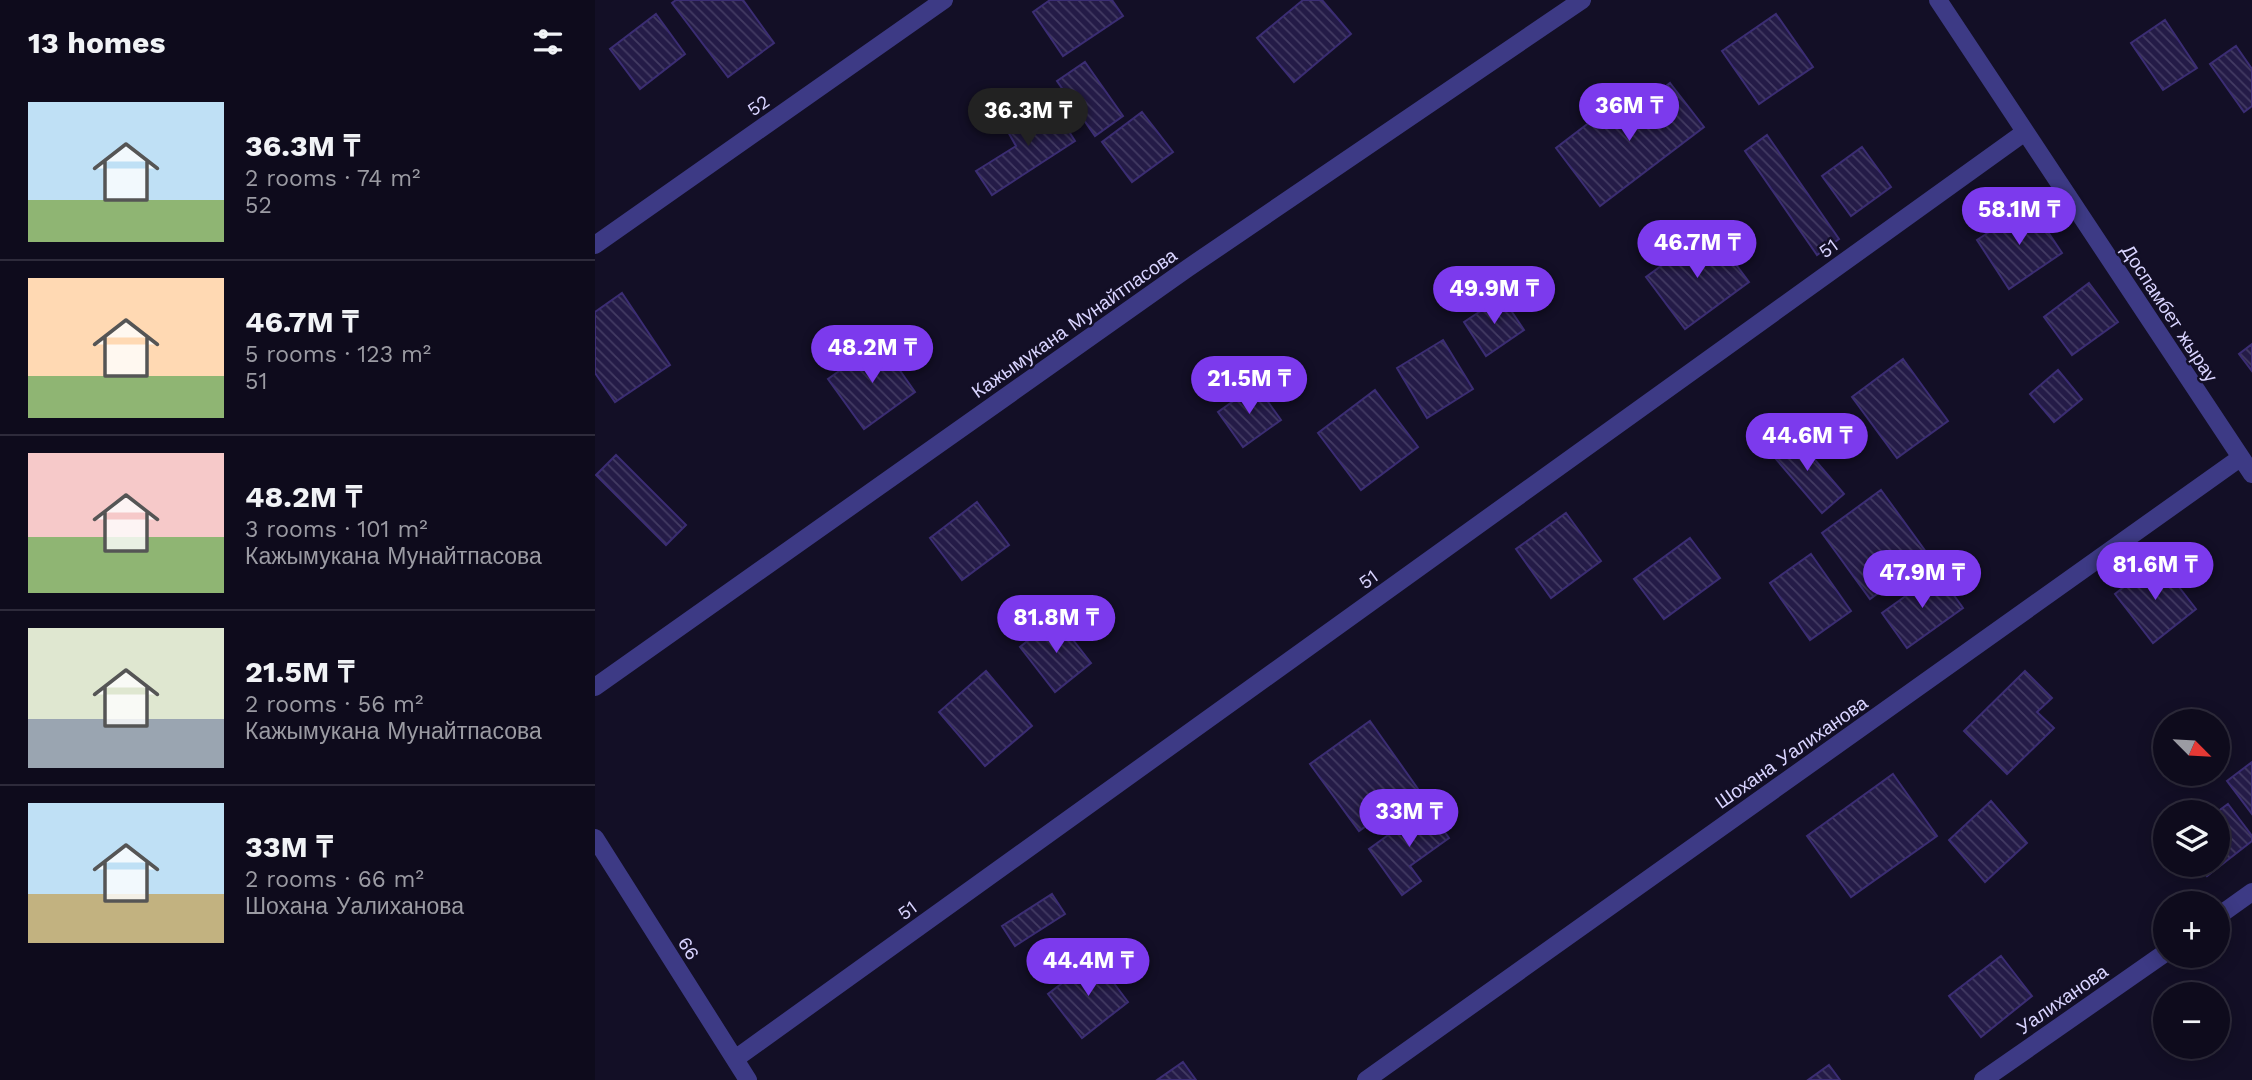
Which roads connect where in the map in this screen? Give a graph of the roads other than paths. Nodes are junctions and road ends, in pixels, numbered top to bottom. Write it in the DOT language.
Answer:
graph roads {
  1 [pos="944,0"];
  2 [pos="1583,0"];
  3 [pos="1938,0"];
  4 [pos="2025,132"];
  5 [pos="595,244"];
  6 [pos="2241,458"];
  7 [pos="2252,474"];
  8 [pos="595,687"];
  9 [pos="595,838"];
  10 [pos="2252,892"];
  11 [pos="2230,907"];
  12 [pos="2153,961"];
  13 [pos="735,1059"];
  14 [pos="748,1080"];
  15 [pos="1366,1080"];
  16 [pos="1983,1080"];
  1 -- 5 [label="street, 52"];
  2 -- 8 [label="street, Кажымукана Мунайтпасова"];
  3 -- 4 [label="street, Доспамбет жырау"];
  4 -- 6 [label="street, Доспамбет жырау"];
  4 -- 13 [label="street, 51"];
  6 -- 7 [label="street, Доспамбет жырау"];
  6 -- 15 [label="street, Шохана Уалиханова"];
  9 -- 13 [label="street, 66"];
  10 -- 11 [label="street"];
  12 -- 16 [label="street, Уалиханова"];
  13 -- 14 [label="street, 66"];
}
